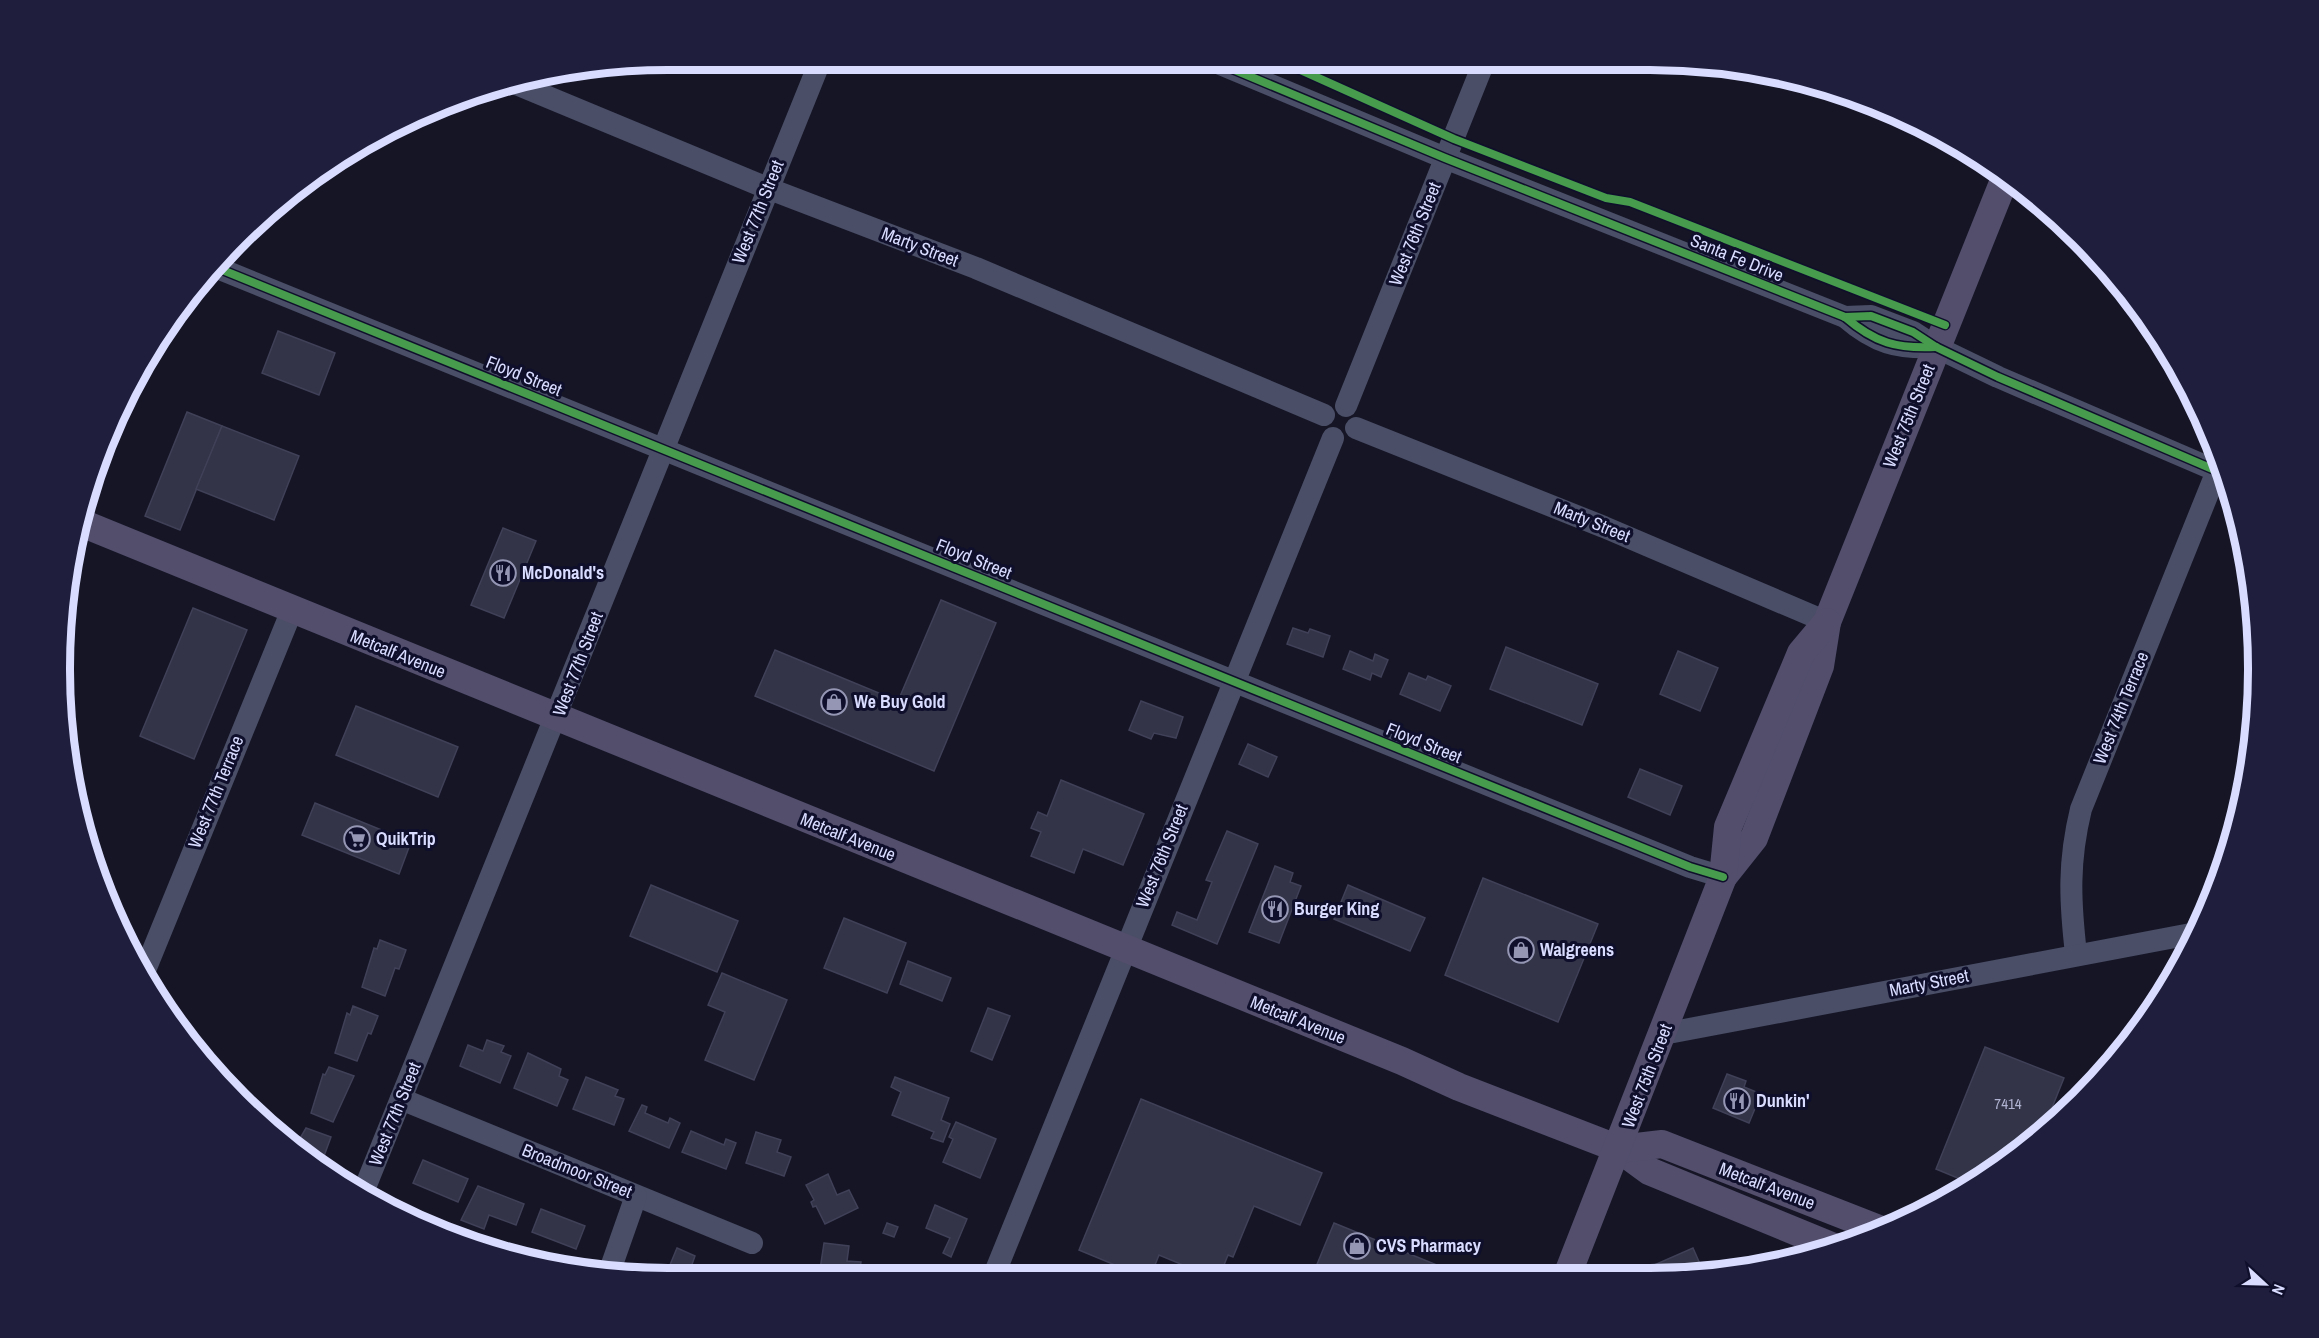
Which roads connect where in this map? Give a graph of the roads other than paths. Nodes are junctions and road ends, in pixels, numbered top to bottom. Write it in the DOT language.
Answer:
graph roads {
  1 [pos="816,70"];
  2 [pos="1235,70"];
  3 [pos="1481,70"];
  4 [pos="526,88"];
  5 [pos="1445,158"];
  6 [pos="2002,185"];
  7 [pos="767,188"];
  8 [pos="223,270"];
  9 [pos="1936,347"];
  10 [pos="1346,406"];
  11 [pos="1324,415"];
  12 [pos="1356,428"];
  13 [pos="1333,438"];
  14 [pos="662,448"];
  15 [pos="2214,469"];
  16 [pos="2218,480"];
  17 [pos="88,526"];
  18 [pos="292,610"];
  19 [pos="1827,622"];
  20 [pos="1233,681"];
  21 [pos="557,719"];
  22 [pos="1723,877"];
  23 [pos="2187,935"];
  24 [pos="1125,948"];
  25 [pos="2076,954"];
  26 [pos="148,963"];
  27 [pos="1663,1034"];
  28 [pos="401,1099"];
  29 [pos="1619,1149"];
  30 [pos="366,1185"];
  31 [pos="636,1196"];
  32 [pos="1870,1225"];
  33 [pos="1822,1242"];
  34 [pos="752,1244"];
  35 [pos="612,1264"];
  36 [pos="997,1268"];
  37 [pos="1570,1268"];
  1 -- 7 [label="street, West 77th Street"];
  2 -- 5 [label="street, Santa Fe Drive"];
  3 -- 5 [label="street, West 76th Street"];
  4 -- 7 [label="street, Marty Street"];
  5 -- 9 [label="street, Santa Fe Drive"];
  5 -- 10 [label="street, West 76th Street"];
  6 -- 9 [label="main road, West 75th Street"];
  7 -- 11 [label="street, Marty Street"];
  7 -- 14 [label="street, West 77th Street"];
  8 -- 14 [label="street, Floyd Street"];
  9 -- 15 [label="street, Santa Fe Drive"];
  9 -- 19 [label="main road, West 75th Street"];
  10 -- 11 [label="street"];
  10 -- 12 [label="street"];
  11 -- 13 [label="street"];
  12 -- 13 [label="street"];
  12 -- 19 [label="street, Marty Street"];
  13 -- 20 [label="street, West 76th Street"];
  14 -- 20 [label="street, Floyd Street"];
  14 -- 21 [label="street, West 77th Street"];
  16 -- 25 [label="street, West 74th Terrace"];
  17 -- 18 [label="main road, Metcalf Avenue"];
  18 -- 21 [label="main road, Metcalf Avenue"];
  18 -- 26 [label="street, West 77th Terrace"];
  19 -- 22 [label="main road, West 75th Street"];
  20 -- 22 [label="street, Floyd Street"];
  20 -- 24 [label="street, West 76th Street"];
  21 -- 24 [label="main road, Metcalf Avenue"];
  21 -- 28 [label="street, West 77th Street"];
  22 -- 27 [label="main road, West 75th Street"];
  23 -- 25 [label="street, Marty Street"];
  24 -- 29 [label="main road, Metcalf Avenue"];
  24 -- 36 [label="street, West 76th Street"];
  25 -- 27 [label="street, Marty Street"];
  27 -- 29 [label="main road, West 75th Street"];
  28 -- 30 [label="street, West 77th Street"];
  28 -- 31 [label="street, Broadmoor Street"];
  29 -- 32 [label="main road, Metcalf Avenue"];
  29 -- 33 [label="main road, Metcalf Avenue"];
  29 -- 37 [label="main road, West 75th Street"];
  31 -- 34 [label="street, Broadmoor Street"];
  31 -- 35 [label="street"];
}
